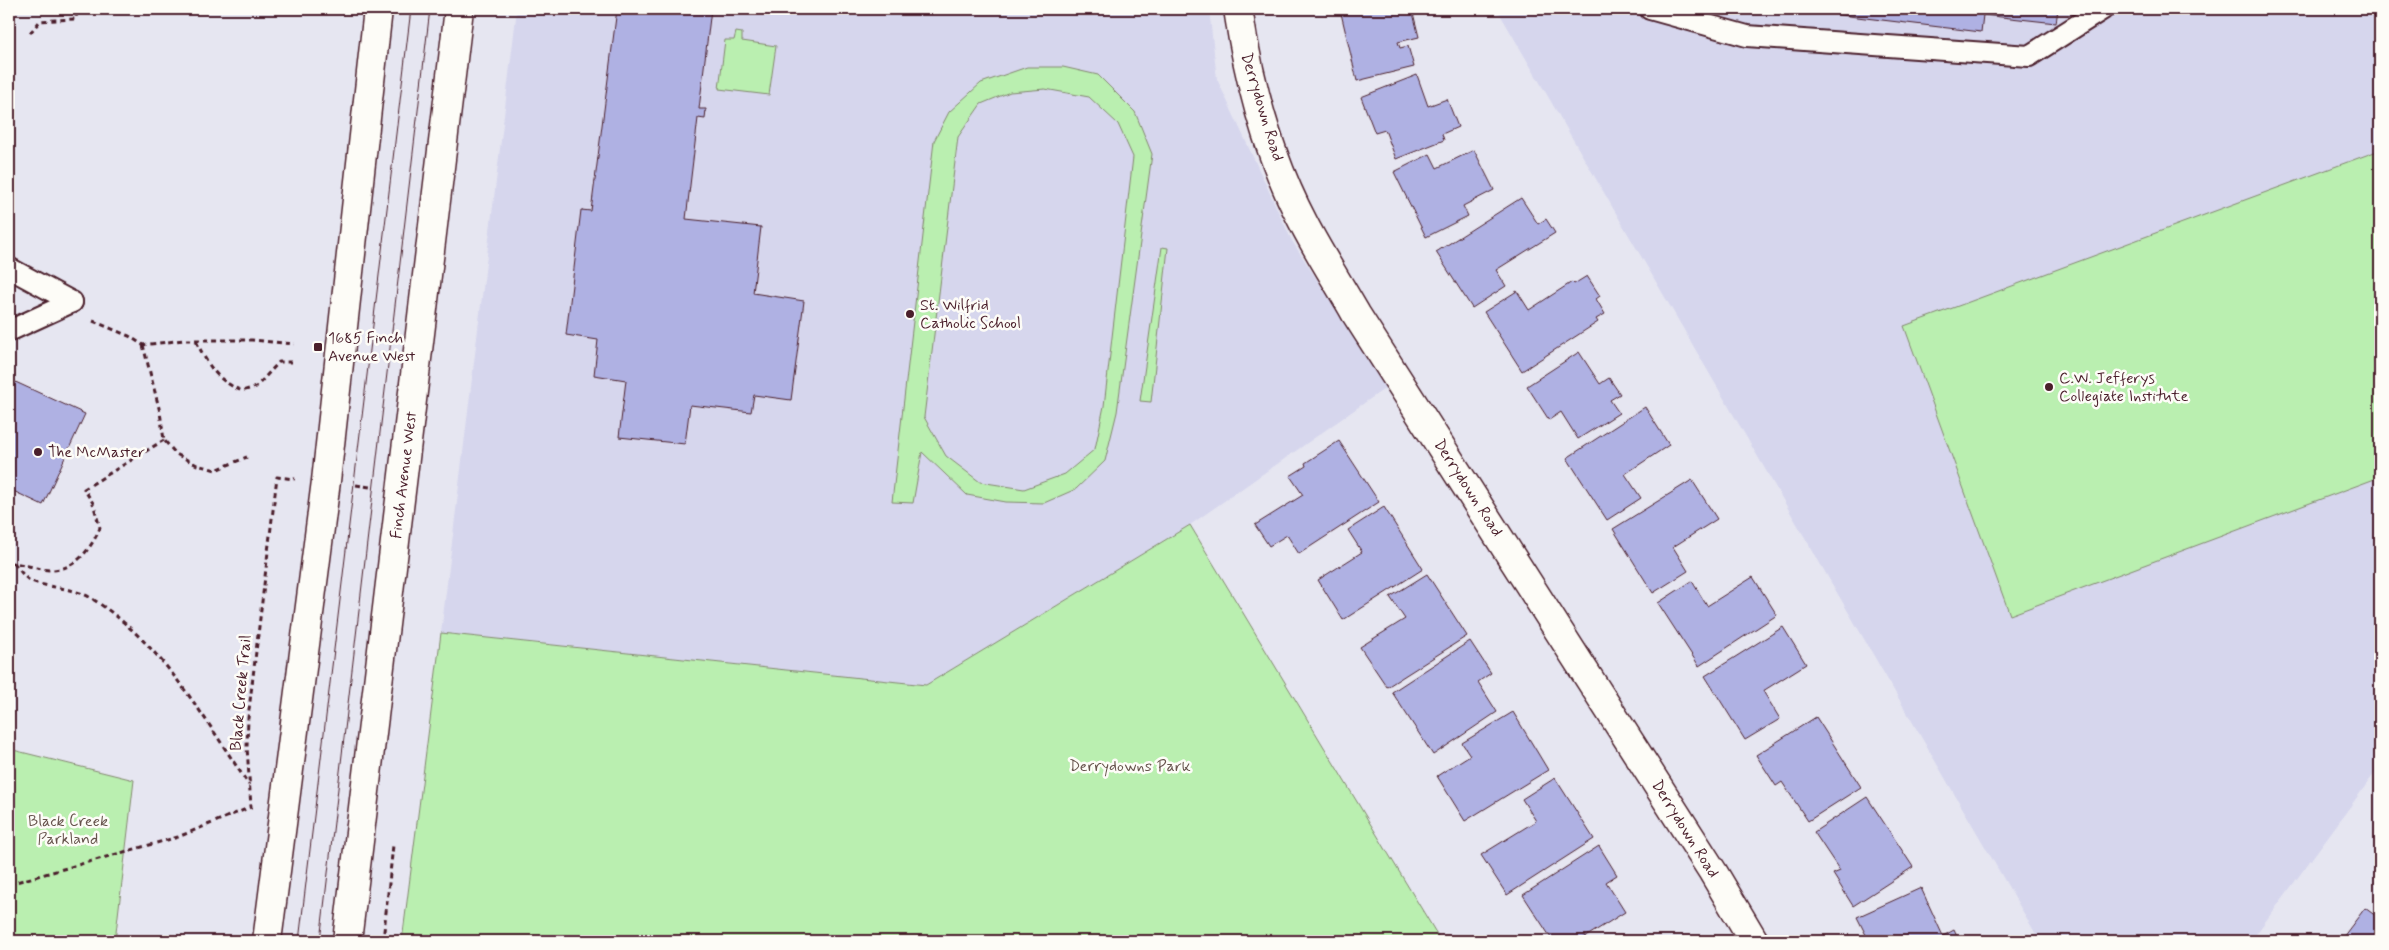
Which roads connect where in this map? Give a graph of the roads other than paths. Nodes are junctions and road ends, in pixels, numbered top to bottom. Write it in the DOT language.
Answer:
graph roads {
  1 [pos="378,9"];
  2 [pos="459,9"];
  3 [pos="1238,9"];
  4 [pos="1650,9"];
  5 [pos="2103,9"];
  6 [pos="9,268"];
  7 [pos="9,331"];
  8 [pos="267,941"];
  9 [pos="347,941"];
  10 [pos="1754,941"];
  1 -- 8 [label="main road"];
  2 -- 9 [label="main road, Finch Avenue West"];
  3 -- 10 [label="main road, Derrydown Road"];
  4 -- 5 [label="lane"];
  6 -- 7 [label="lane"];
}
